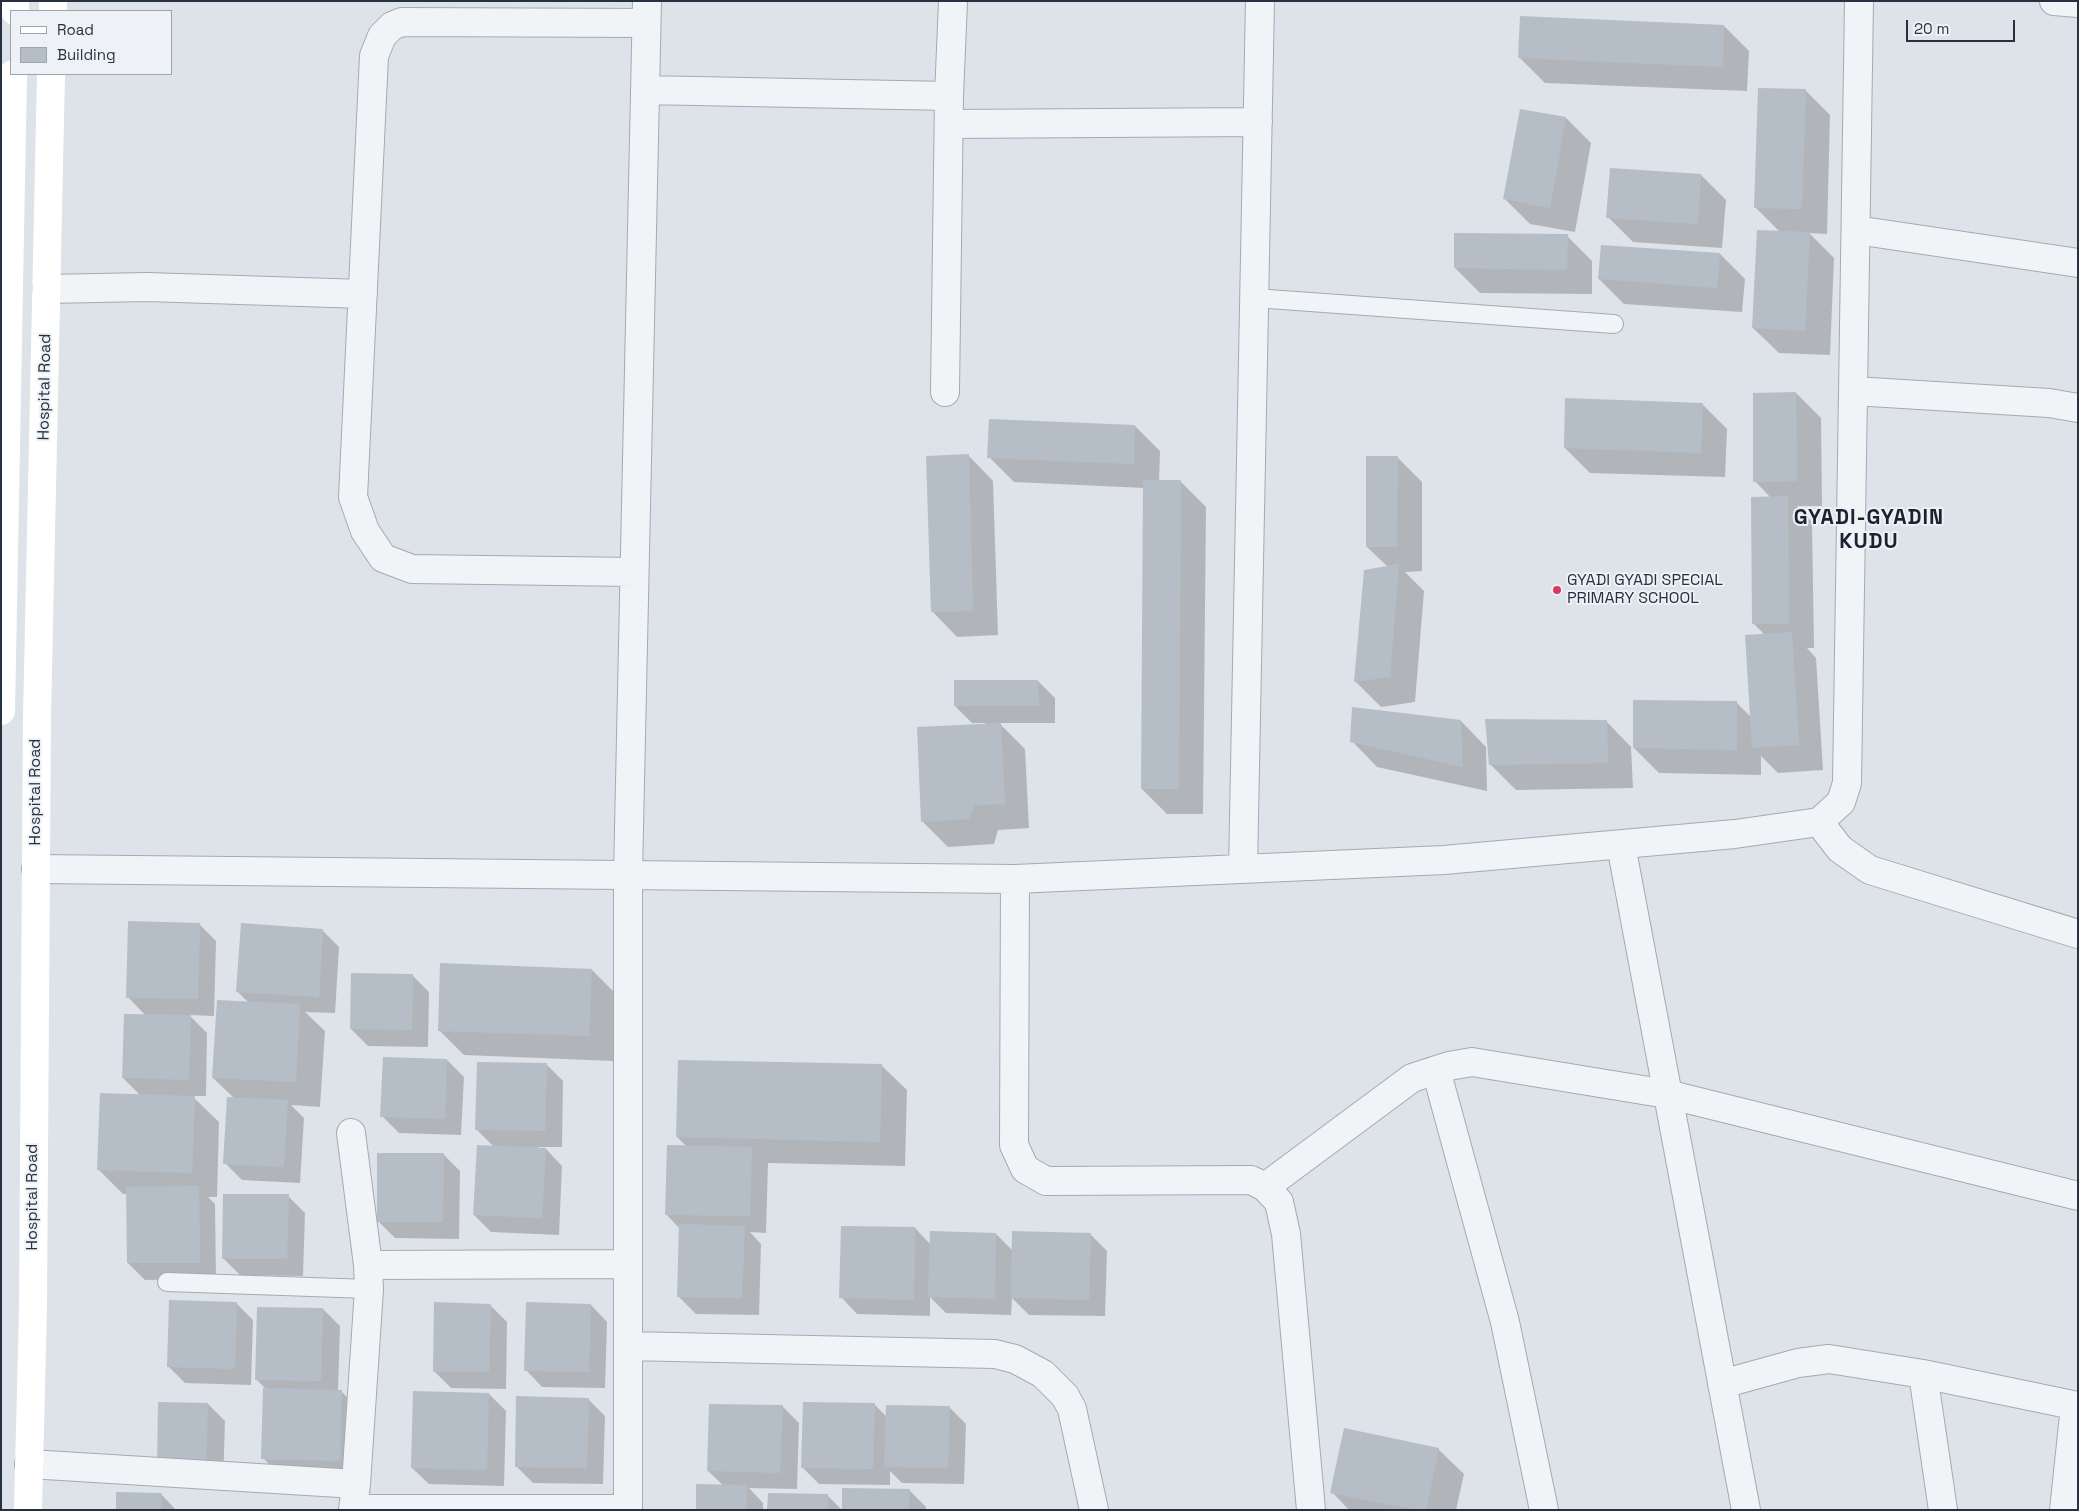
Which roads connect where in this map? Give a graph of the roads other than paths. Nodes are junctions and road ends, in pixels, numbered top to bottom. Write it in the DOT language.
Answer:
graph roads {
  1 [pos="954,1"];
  2 [pos="1260,1"];
  3 [pos="1859,1"];
  4 [pos="2054,1"];
  5 [pos="2078,3"];
  6 [pos="647,12"];
  7 [pos="14,75"];
  8 [pos="51,75"];
  9 [pos="645,90"];
  10 [pos="949,96"];
  11 [pos="1258,122"];
  12 [pos="949,124"];
  13 [pos="1856,230"];
  14 [pos="2078,263"];
  15 [pos="47,289"];
  16 [pos="363,294"];
  17 [pos="1255,298"];
  18 [pos="1614,324"];
  19 [pos="1854,391"];
  20 [pos="945,392"];
  21 [pos="2078,408"];
  22 [pos="634,572"];
  23 [pos="1,711"];
  24 [pos="1819,822"];
  25 [pos="1621,844"];
  26 [pos="1243,868"];
  27 [pos="36,869"];
  28 [pos="628,874"];
  29 [pos="1015,879"];
  30 [pos="2078,934"];
  31 [pos="1436,1070"];
  32 [pos="1667,1094"];
  33 [pos="351,1133"];
  34 [pos="1265,1187"];
  35 [pos="2078,1196"];
  36 [pos="628,1264"];
  37 [pos="369,1277"];
  38 [pos="167,1282"];
  39 [pos="628,1346"];
  40 [pos="1923,1374"];
  41 [pos="1722,1384"];
  42 [pos="2076,1406"];
  43 [pos="29,1464"];
  44 [pos="354,1501"];
  45 [pos="628,1509"];
  46 [pos="28,1510"];
  47 [pos="1094,1510"];
  48 [pos="1311,1510"];
  49 [pos="1544,1510"];
  50 [pos="1746,1510"];
  51 [pos="1942,1510"];
  52 [pos="2064,1510"];
  1 -- 10 [label="street"];
  2 -- 11 [label="street"];
  3 -- 13 [label="street"];
  4 -- 5 [label="street"];
  6 -- 9 [label="street"];
  6 -- 16 [label="street"];
  7 -- 23 [label="main road"];
  8 -- 15 [label="main road, Hospital Road"];
  9 -- 10 [label="street"];
  9 -- 22 [label="street"];
  10 -- 12 [label="street"];
  11 -- 12 [label="street"];
  11 -- 17 [label="street"];
  12 -- 20 [label="street"];
  13 -- 14 [label="street"];
  13 -- 19 [label="street"];
  15 -- 16 [label="street"];
  15 -- 27 [label="main road, Hospital Road"];
  16 -- 22 [label="street"];
  17 -- 18 [label="lane"];
  17 -- 26 [label="street"];
  19 -- 21 [label="street"];
  19 -- 24 [label="street"];
  22 -- 28 [label="street"];
  24 -- 25 [label="street"];
  24 -- 30 [label="street"];
  25 -- 26 [label="street"];
  25 -- 32 [label="street"];
  26 -- 29 [label="street"];
  27 -- 28 [label="street"];
  27 -- 43 [label="main road, Hospital Road"];
  28 -- 29 [label="street"];
  28 -- 36 [label="street"];
  29 -- 34 [label="street"];
  31 -- 32 [label="street"];
  31 -- 34 [label="street"];
  31 -- 49 [label="street"];
  32 -- 35 [label="street"];
  32 -- 41 [label="street"];
  33 -- 37 [label="street"];
  34 -- 48 [label="street"];
  36 -- 37 [label="street"];
  36 -- 39 [label="street"];
  37 -- 38 [label="lane"];
  37 -- 44 [label="street"];
  39 -- 45 [label="street"];
  39 -- 47 [label="street"];
  40 -- 41 [label="street"];
  40 -- 42 [label="street"];
  40 -- 51 [label="street"];
  41 -- 50 [label="street"];
  42 -- 52 [label="street"];
  43 -- 44 [label="street"];
  43 -- 46 [label="main road, Hospital Road"];
  44 -- 45 [label="street"];
}
